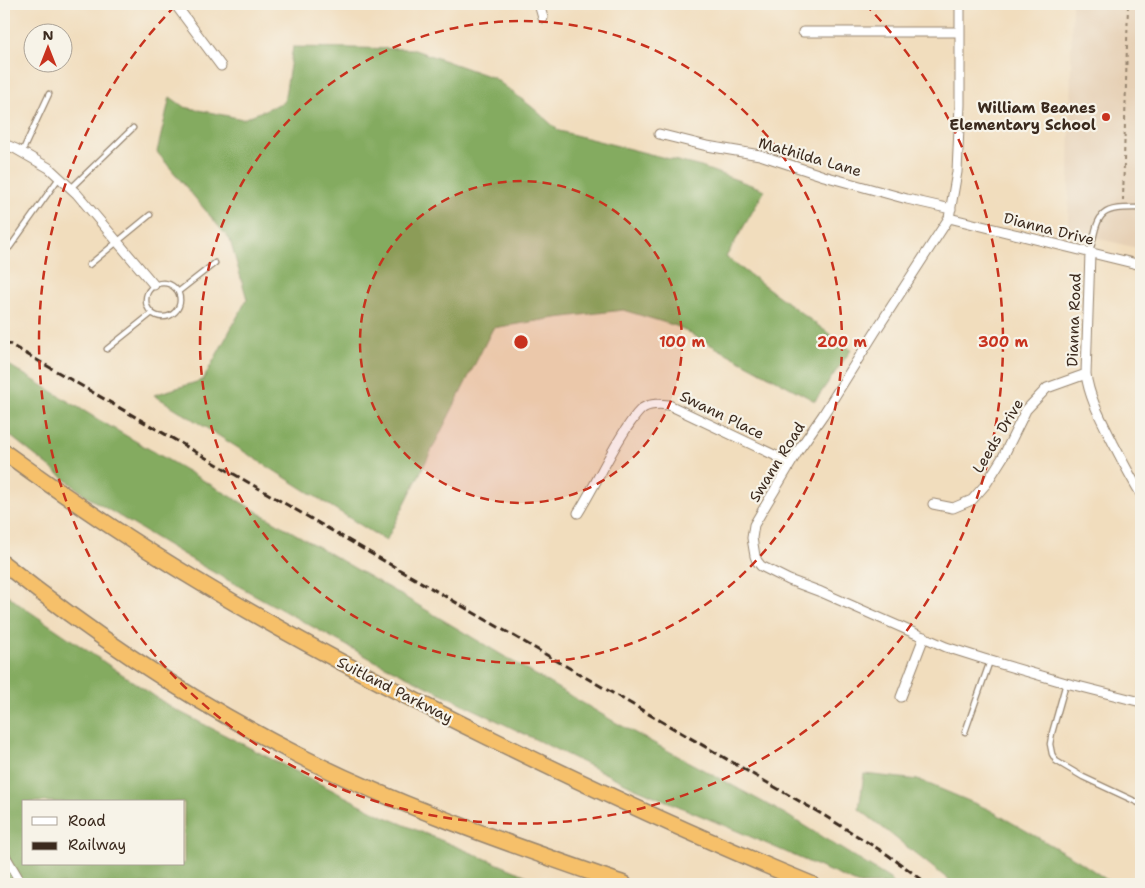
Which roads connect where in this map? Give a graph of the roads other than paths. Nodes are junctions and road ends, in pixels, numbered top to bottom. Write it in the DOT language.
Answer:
graph roads {
  1 [pos="175,4"];
  2 [pos="538,4"];
  3 [pos="960,4"];
  4 [pos="543,18"];
  5 [pos="803,32"];
  6 [pos="960,32"];
  7 [pos="221,66"];
  8 [pos="49,94"];
  9 [pos="133,128"];
  10 [pos="659,134"];
  11 [pos="4,144"];
  12 [pos="22,152"];
  13 [pos="60,178"];
  14 [pos="71,188"];
  15 [pos="1141,208"];
  16 [pos="950,213"];
  17 [pos="150,215"];
  18 [pos="118,242"];
  19 [pos="4,250"];
  20 [pos="1090,254"];
  21 [pos="215,263"];
  22 [pos="89,265"];
  23 [pos="1141,265"];
  24 [pos="154,285"];
  25 [pos="178,292"];
  26 [pos="152,313"];
  27 [pos="107,349"];
  28 [pos="1086,374"];
  29 [pos="4,452"];
  30 [pos="791,463"];
  31 [pos="1141,494"];
  32 [pos="933,504"];
  33 [pos="578,513"];
  34 [pos="4,564"];
  35 [pos="924,637"];
  36 [pos="990,661"];
  37 [pos="1066,683"];
  38 [pos="901,697"];
  39 [pos="1141,702"];
  40 [pos="965,732"];
  41 [pos="1141,804"];
  42 [pos="4,854"];
  43 [pos="20,884"];
  44 [pos="624,884"];
  45 [pos="811,884"];
  1 -- 7 [label="street"];
  2 -- 4 [label="street"];
  3 -- 6 [label="street, Swann Road"];
  5 -- 6 [label="street"];
  6 -- 16 [label="street, Swann Road"];
  8 -- 12 [label="lane"];
  9 -- 14 [label="lane"];
  10 -- 16 [label="street, Mathilda Lane"];
  11 -- 12 [label="street"];
  12 -- 13 [label="street"];
  13 -- 14 [label="street"];
  13 -- 19 [label="lane"];
  14 -- 18 [label="street"];
  15 -- 20 [label="lane"];
  16 -- 20 [label="street, Dianna Drive"];
  16 -- 30 [label="street, Swann Road"];
  17 -- 18 [label="lane"];
  18 -- 22 [label="lane"];
  18 -- 24 [label="street"];
  20 -- 23 [label="street, Dianna Drive"];
  20 -- 28 [label="street, Dianna Road"];
  21 -- 25 [label="lane"];
  24 -- 25 [label="lane"];
  24 -- 26 [label="lane"];
  25 -- 26 [label="lane"];
  26 -- 27 [label="lane"];
  28 -- 31 [label="street, Dianna Road"];
  28 -- 32 [label="street, Leeds Drive"];
  29 -- 45 [label="highway, Suitland Parkway"];
  30 -- 33 [label="street, Swann Place"];
  30 -- 35 [label="street, Swann Road"];
  34 -- 44 [label="highway"];
  35 -- 36 [label="street, Swann Road"];
  35 -- 38 [label="street"];
  36 -- 37 [label="street, Swann Road"];
  36 -- 40 [label="lane"];
  37 -- 39 [label="street, Swann Road"];
  37 -- 41 [label="lane"];
  42 -- 43 [label="street"];
}
